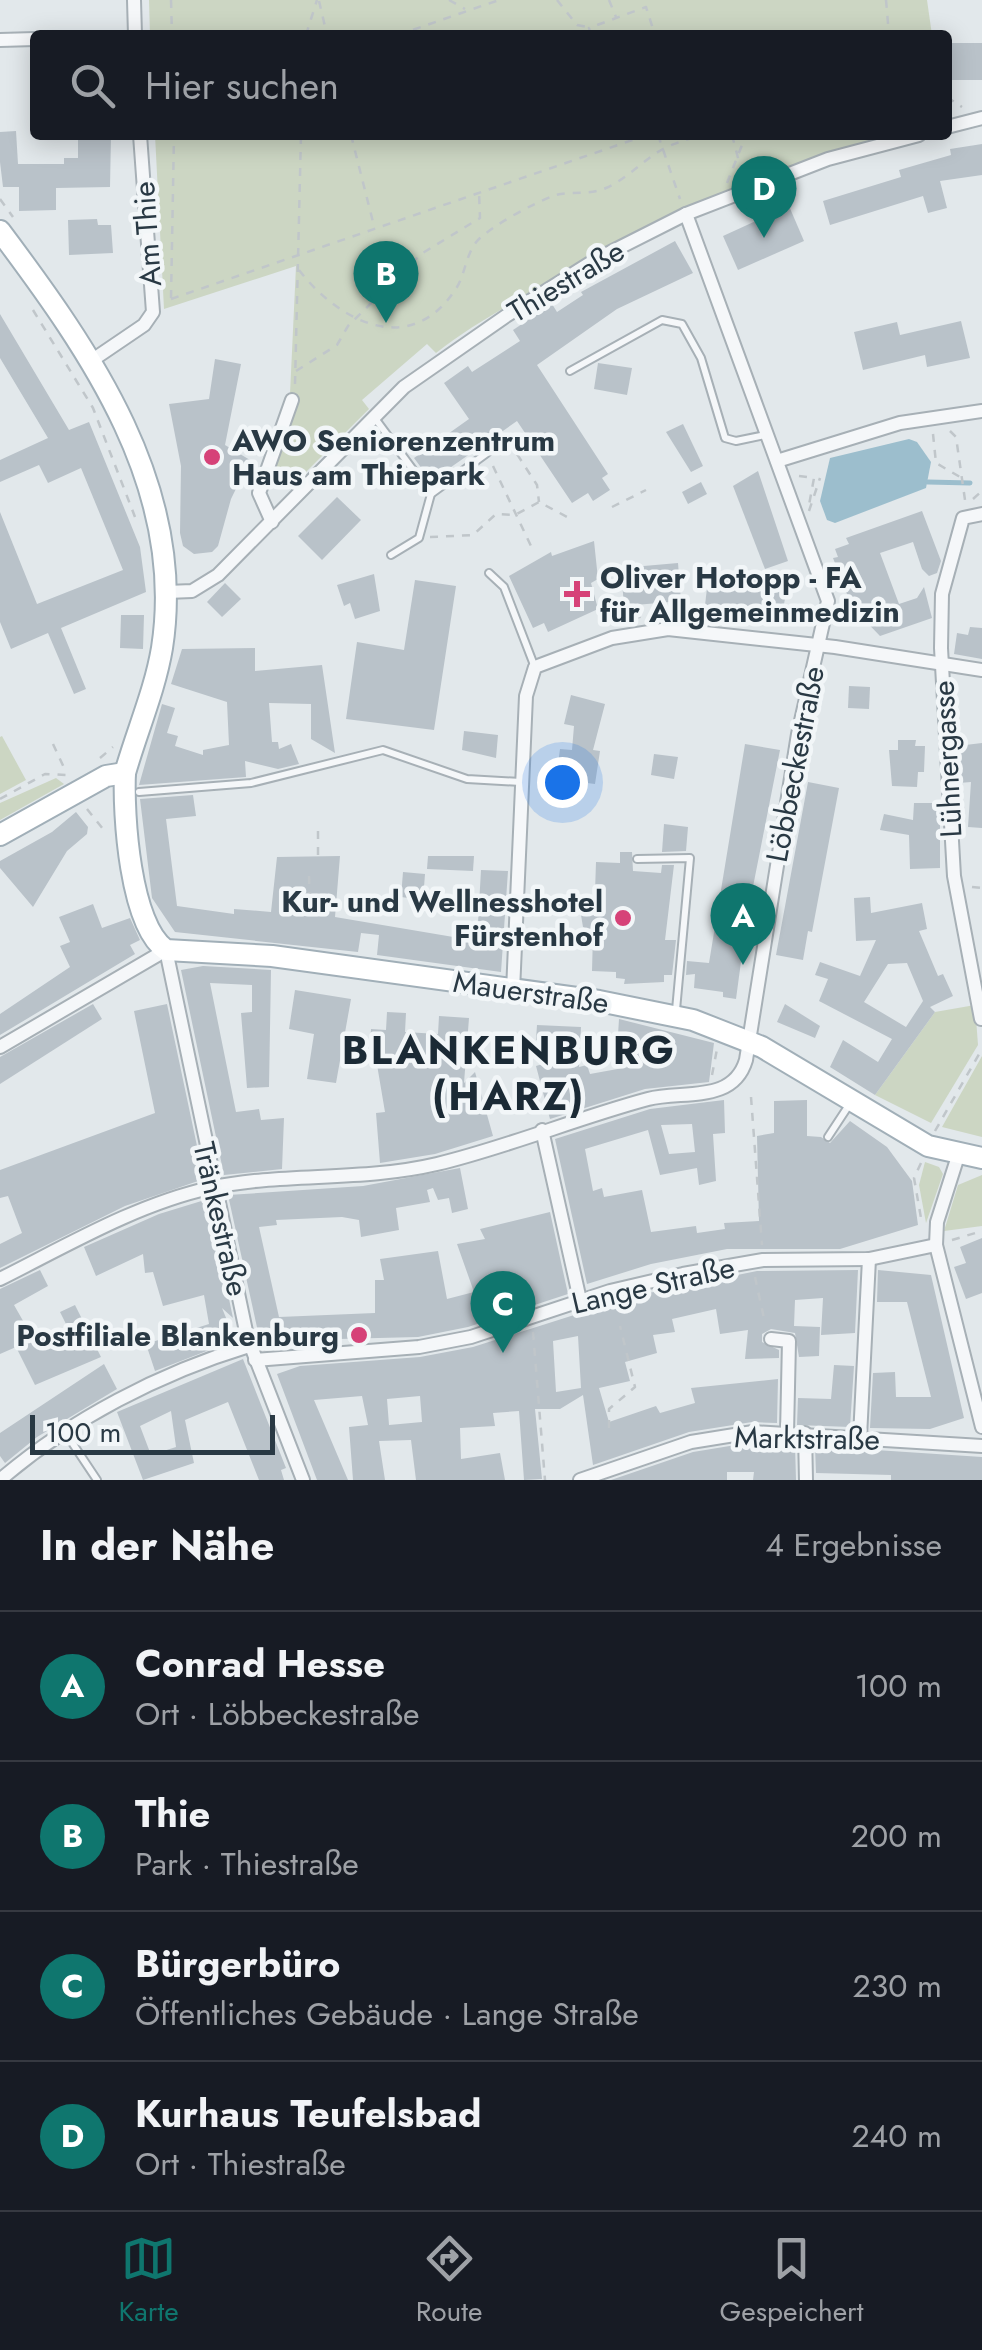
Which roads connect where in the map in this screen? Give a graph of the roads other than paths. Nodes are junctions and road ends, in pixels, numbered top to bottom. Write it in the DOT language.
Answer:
graph roads {
  1 [pos="134,0"];
  2 [pos="135,30"];
  3 [pos="30,39"];
  4 [pos="0,40"];
  5 [pos="981,118"];
  6 [pos="952,127"];
  7 [pos="140,140"];
  8 [pos="900,140"];
  9 [pos="686,214"];
  10 [pos="0,230"];
  11 [pos="91,361"];
  12 [pos="570,371"];
  13 [pos="292,400"];
  14 [pos="982,412"];
  15 [pos="374,417"];
  16 [pos="766,434"];
  17 [pos="487,453"];
  18 [pos="777,461"];
  19 [pos="430,494"];
  20 [pos="982,514"];
  21 [pos="272,522"];
  22 [pos="391,555"];
  23 [pos="490,574"];
  24 [pos="167,592"];
  25 [pos="819,647"];
  26 [pos="942,664"];
  27 [pos="535,667"];
  28 [pos="982,670"];
  29 [pos="125,772"];
  30 [pos="522,782"];
  31 [pos="138,792"];
  32 [pos="0,836"];
  33 [pos="637,859"];
  34 [pos="166,950"];
  35 [pos="514,991"];
  36 [pos="674,1016"];
  37 [pos="981,1019"];
  38 [pos="747,1039"];
  39 [pos="0,1047"];
  40 [pos="852,1101"];
  41 [pos="542,1130"];
  42 [pos="828,1137"];
  43 [pos="958,1156"];
  44 [pos="982,1158"];
  45 [pos="214,1187"];
  46 [pos="932,1247"];
  47 [pos="869,1259"];
  48 [pos="0,1279"];
  49 [pos="580,1300"];
  50 [pos="770,1339"];
  51 [pos="249,1346"];
  52 [pos="255,1360"];
  53 [pos="982,1426"];
  54 [pos="64,1431"];
  55 [pos="786,1432"];
  56 [pos="805,1434"];
  57 [pos="860,1438"];
  58 [pos="982,1446"];
  59 [pos="0,1480"];
  60 [pos="97,1480"];
  61 [pos="303,1480"];
  62 [pos="580,1480"];
  63 [pos="806,1480"];
  1 -- 2 [label="street"];
  3 -- 4 [label="street"];
  5 -- 6 [label="street"];
  7 -- 11 [label="street, Am Thie"];
  8 -- 9 [label="street, Thiestraße"];
  9 -- 15 [label="street, Thiestraße"];
  9 -- 16 [label="street, Löbbeckestraße"];
  10 -- 11 [label="main road"];
  11 -- 24 [label="main road"];
  12 -- 16 [label="lane"];
  13 -- 21 [label="street"];
  14 -- 18 [label="street"];
  15 -- 19 [label="lane"];
  15 -- 21 [label="street, Thiestraße"];
  16 -- 18 [label="street, Löbbeckestraße"];
  17 -- 19 [label="lane"];
  18 -- 25 [label="street, Löbbeckestraße"];
  19 -- 22 [label="lane"];
  20 -- 26 [label="street, Lühnergasse"];
  21 -- 24 [label="street, Thiestraße"];
  23 -- 27 [label="lane"];
  24 -- 29 [label="main road"];
  25 -- 26 [label="street"];
  25 -- 27 [label="street"];
  25 -- 38 [label="street, Löbbeckestraße"];
  26 -- 28 [label="street"];
  26 -- 37 [label="street, Lühnergasse"];
  27 -- 30 [label="street"];
  29 -- 32 [label="main road"];
  29 -- 34 [label="main road"];
  30 -- 31 [label="lane"];
  30 -- 35 [label="street"];
  33 -- 36 [label="lane"];
  34 -- 35 [label="main road, Mauerstraße"];
  34 -- 39 [label="street"];
  34 -- 45 [label="street, Tränkestraße"];
  35 -- 36 [label="main road, Mauerstraße"];
  36 -- 38 [label="main road, Mauerstraße"];
  38 -- 40 [label="main road, Mauerstraße"];
  38 -- 41 [label="street, Löbbeckestraße"];
  40 -- 42 [label="lane"];
  40 -- 43 [label="main road, Mauerstraße"];
  41 -- 45 [label="street"];
  41 -- 49 [label="street"];
  43 -- 44 [label="main road, Mauerstraße"];
  43 -- 46 [label="street"];
  45 -- 48 [label="street"];
  45 -- 51 [label="street, Tränkestraße"];
  46 -- 47 [label="street, Lange Straße"];
  46 -- 53 [label="street"];
  47 -- 49 [label="street, Lange Straße"];
  47 -- 57 [label="street"];
  49 -- 52 [label="street, Lange Straße"];
  50 -- 55 [label="street"];
  51 -- 52 [label="street, Tränkestraße"];
  51 -- 54 [label="street"];
  52 -- 61 [label="street, Tränkestraße"];
  54 -- 59 [label="street"];
  54 -- 60 [label="lane"];
  55 -- 56 [label="street, Marktstraße"];
  55 -- 62 [label="street, Marktstraße"];
  56 -- 57 [label="street, Marktstraße"];
  56 -- 63 [label="street"];
  57 -- 58 [label="street, Marktstraße"];
}
